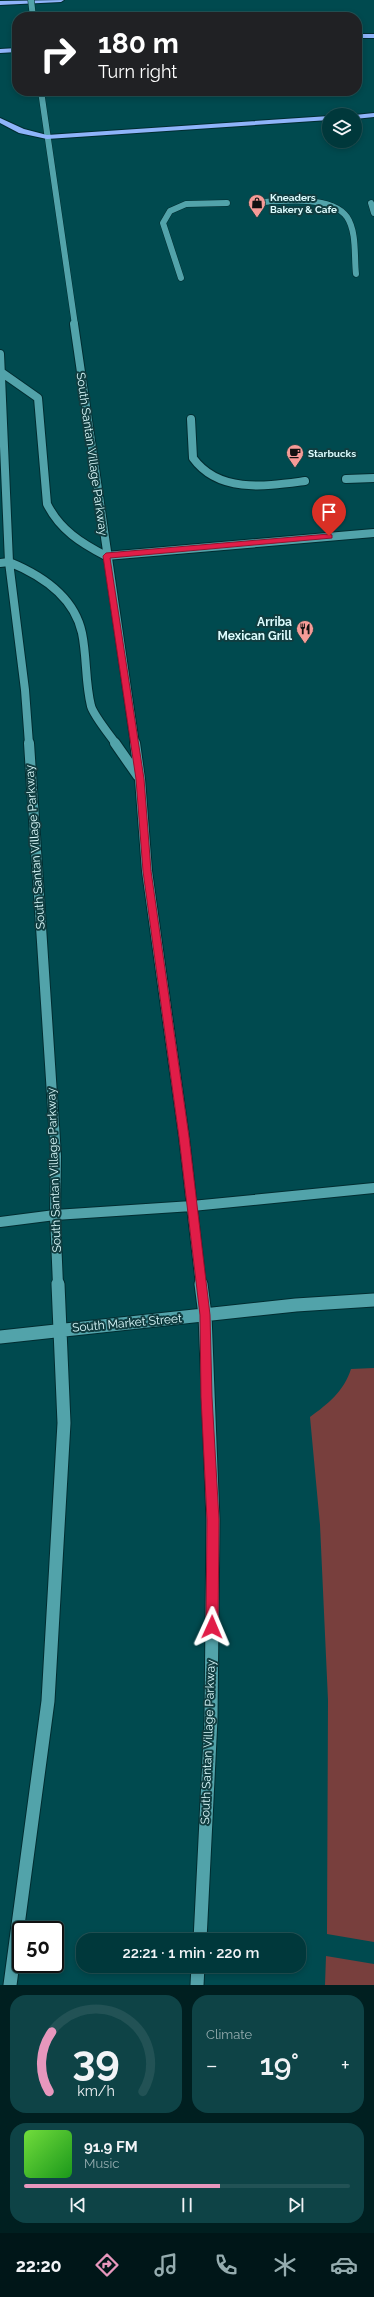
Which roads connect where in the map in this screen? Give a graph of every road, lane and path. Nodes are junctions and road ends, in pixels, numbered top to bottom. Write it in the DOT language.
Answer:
graph roads {
  1 [pos="31,0"];
  2 [pos="61,0"];
  3 [pos="0,3"];
  4 [pos="32,12"];
  5 [pos="362,36"];
  6 [pos="374,36"];
  7 [pos="12,50"];
  8 [pos="0,51"];
  9 [pos="41,96"];
  10 [pos="374,115"];
  11 [pos="362,116"];
  12 [pos="322,118"];
  13 [pos="0,120"];
  14 [pos="46,138"];
  15 [pos="253,202"];
  16 [pos="227,203"];
  17 [pos="372,203"];
  18 [pos="374,213"];
  19 [pos="356,274"];
  20 [pos="181,278"];
  21 [pos="0,354"];
  22 [pos="1,372"];
  23 [pos="191,419"];
  24 [pos="374,478"];
  25 [pos="346,479"];
  26 [pos="305,482"];
  27 [pos="374,533"];
  28 [pos="106,556"];
  29 [pos="5,562"];
  30 [pos="140,779"];
  31 [pos="374,1188"];
  32 [pos="192,1206"];
  33 [pos="55,1215"];
  34 [pos="0,1222"];
  35 [pos="374,1300"];
  36 [pos="205,1315"];
  37 [pos="61,1329"];
  38 [pos="0,1337"];
  39 [pos="200,1933"];
  40 [pos="198,1973"];
  41 [pos="10,1985"];
  42 [pos="197,1985"];
  1 -- 4 [label="main road, bridge"];
  2 -- 3 [label="highway"];
  5 -- 6 [label="highway"];
  7 -- 8 [label="highway"];
  9 -- 14 [label="main road, South Santan Village Parkway"];
  10 -- 11 [label="highway"];
  12 -- 14 [label="highway"];
  13 -- 14 [label="highway"];
  14 -- 28 [label="main road, South Santan Village Parkway"];
  15 -- 19 [label="main road"];
  16 -- 20 [label="main road"];
  17 -- 18 [label="main road"];
  21 -- 22 [label="main road, South Santan Village Parkway"];
  22 -- 28 [label="main road"];
  22 -- 29 [label="main road, South Santan Village Parkway"];
  23 -- 26 [label="main road"];
  24 -- 25 [label="main road"];
  27 -- 28 [label="main road"];
  28 -- 30 [label="main road, South Santan Village Parkway"];
  29 -- 30 [label="main road"];
  29 -- 33 [label="main road, South Santan Village Parkway"];
  30 -- 32 [label="main road, South Santan Village Parkway"];
  31 -- 32 [label="main road"];
  32 -- 33 [label="main road"];
  32 -- 36 [label="main road, South Santan Village Parkway"];
  33 -- 34 [label="main road"];
  33 -- 37 [label="main road, South Santan Village Parkway"];
  35 -- 36 [label="main road, South Market Street"];
  36 -- 37 [label="main road, South Market Street"];
  36 -- 39 [label="main road, South Santan Village Parkway"];
  37 -- 38 [label="main road, South Market Street"];
  37 -- 41 [label="main road, South Santan Village Parkway"];
  40 -- 42 [label="main road"];
}
